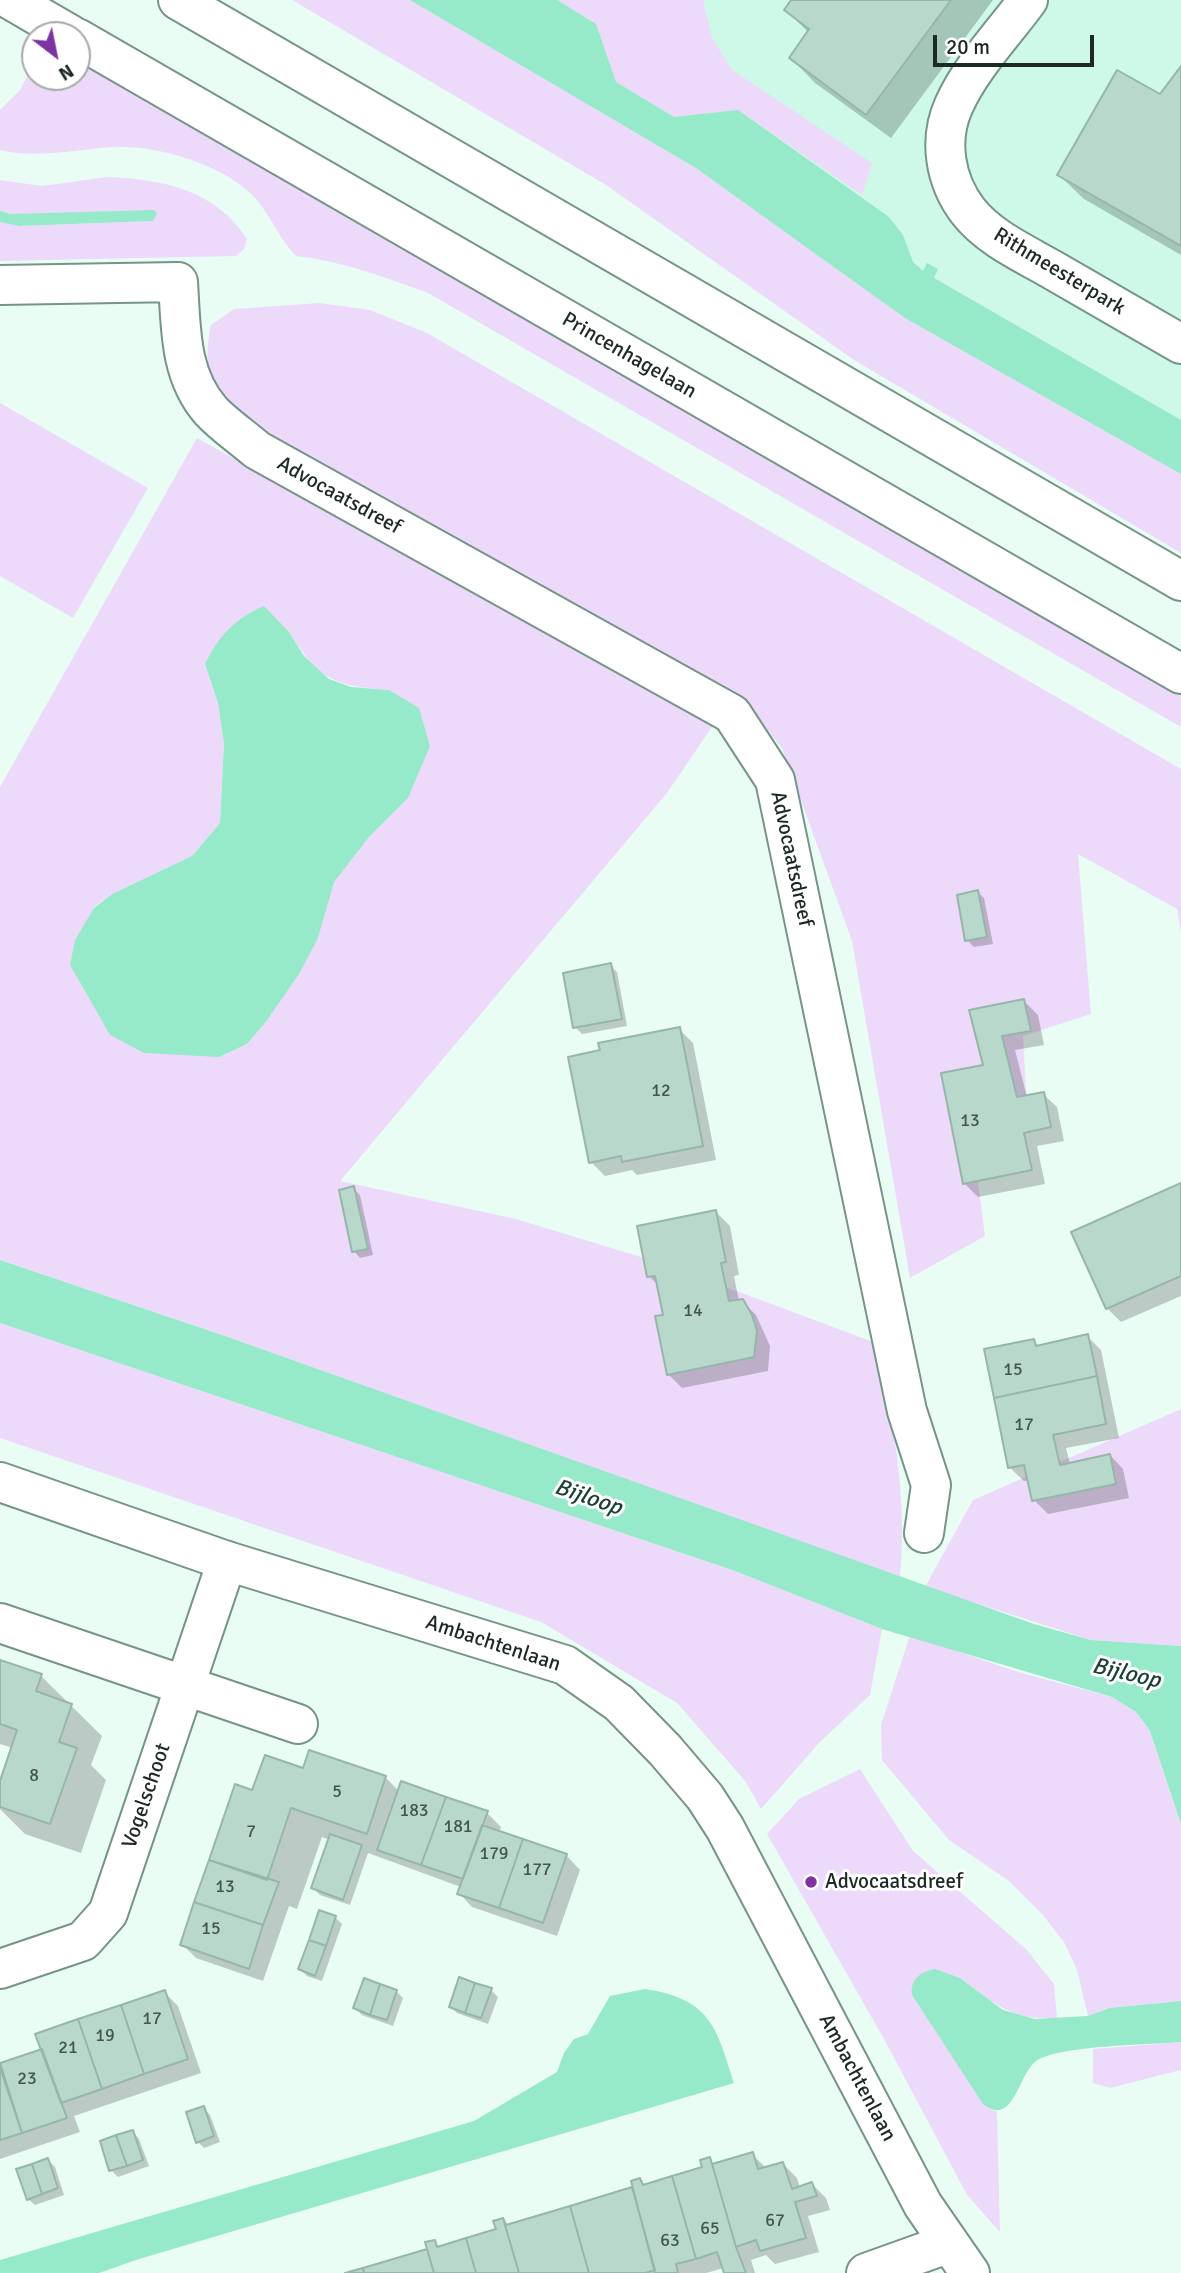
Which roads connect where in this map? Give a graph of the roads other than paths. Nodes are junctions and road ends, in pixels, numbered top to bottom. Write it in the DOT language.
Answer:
graph roads {
  1 [pos="11,0"];
  2 [pos="178,0"];
  3 [pos="1028,0"];
  4 [pos="47,21"];
  5 [pos="91,46"];
  6 [pos="0,285"];
  7 [pos="1181,344"];
  8 [pos="1181,581"];
  9 [pos="1181,674"];
  10 [pos="0,1482"];
  11 [pos="924,1533"];
  12 [pos="227,1561"];
  13 [pos="0,1623"];
  14 [pos="184,1686"];
  15 [pos="298,1724"];
  16 [pos="0,1969"];
  17 [pos="959,2259"];
  18 [pos="866,2273"];
  1 -- 4 [label="street"];
  2 -- 8 [label="street"];
  3 -- 7 [label="street, Rithmeesterpark"];
  5 -- 9 [label="street, Princenhagelaan"];
  6 -- 11 [label="street, Advocaatsdreef"];
  10 -- 12 [label="street, Ambachtenlaan"];
  12 -- 14 [label="street, Vogelschoot"];
  12 -- 17 [label="street, Ambachtenlaan"];
  13 -- 14 [label="street"];
  14 -- 15 [label="street"];
  14 -- 16 [label="street, Vogelschoot"];
  17 -- 18 [label="street"];
}
